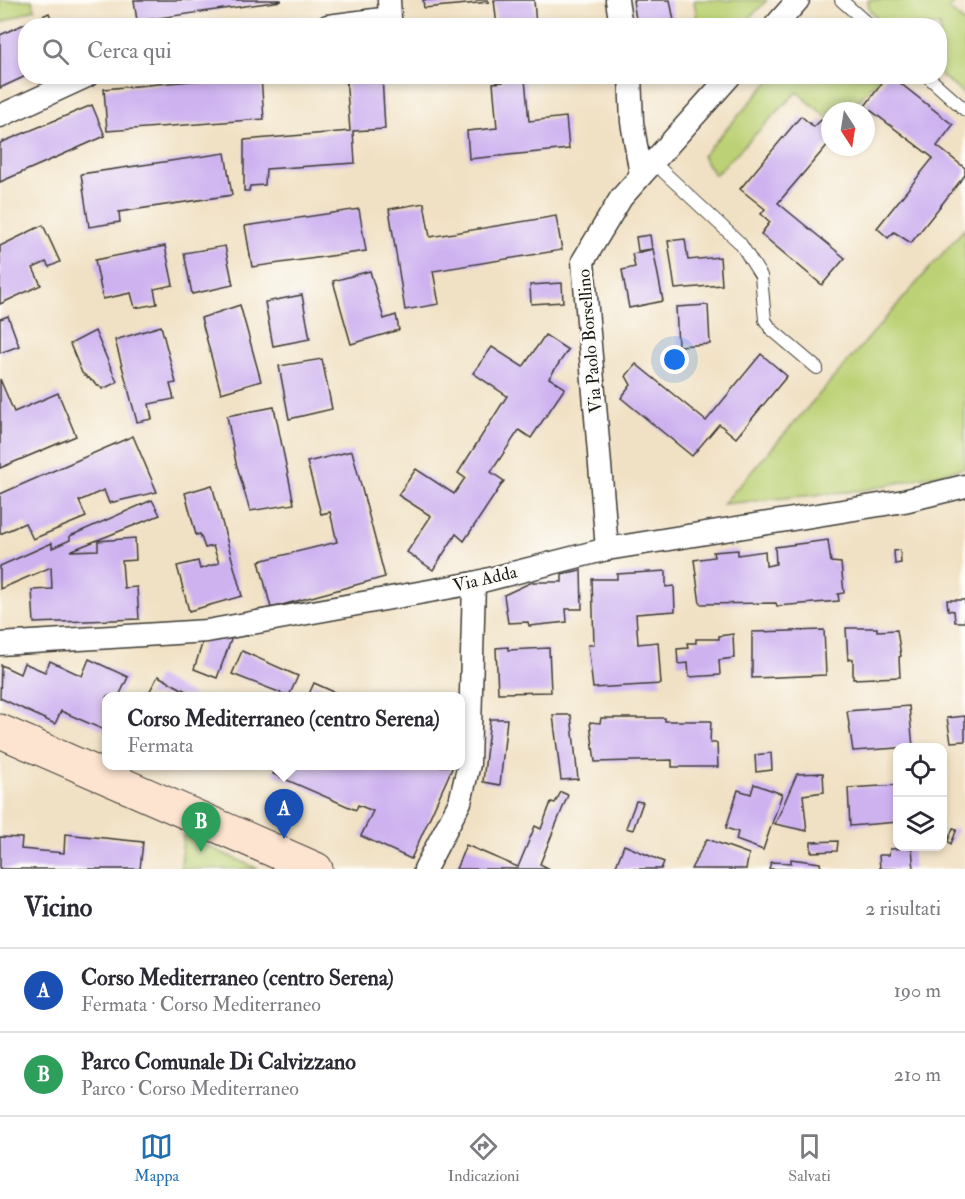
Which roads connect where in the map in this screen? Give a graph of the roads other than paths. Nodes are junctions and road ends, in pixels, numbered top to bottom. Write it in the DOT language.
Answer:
graph roads {
  1 [pos="389,0"];
  2 [pos="617,0"];
  3 [pos="798,0"];
  4 [pos="841,0"];
  5 [pos="390,18"];
  6 [pos="620,18"];
  7 [pos="782,18"];
  8 [pos="861,18"];
  9 [pos="70,84"];
  10 [pos="630,84"];
  11 [pos="723,84"];
  12 [pos="936,84"];
  13 [pos="965,110"];
  14 [pos="0,116"];
  15 [pos="647,169"];
  16 [pos="817,368"];
  17 [pos="965,486"];
  18 [pos="607,549"];
  19 [pos="474,583"];
  20 [pos="0,644"];
  21 [pos="0,731"];
  22 [pos="316,869"];
  23 [pos="425,869"];
  1 -- 5 [label="street"];
  2 -- 6 [label="street"];
  3 -- 7 [label="street"];
  4 -- 8 [label="lane"];
  9 -- 14 [label="street"];
  10 -- 15 [label="street"];
  11 -- 15 [label="street, Via Paolo Borsellino"];
  12 -- 13 [label="lane"];
  15 -- 16 [label="lane"];
  15 -- 18 [label="street, Via Paolo Borsellino"];
  17 -- 18 [label="street, Via Adda"];
  18 -- 19 [label="street, Via Adda"];
  19 -- 20 [label="street, Via Adda"];
  19 -- 23 [label="street"];
  21 -- 22 [label="main road"];
}
